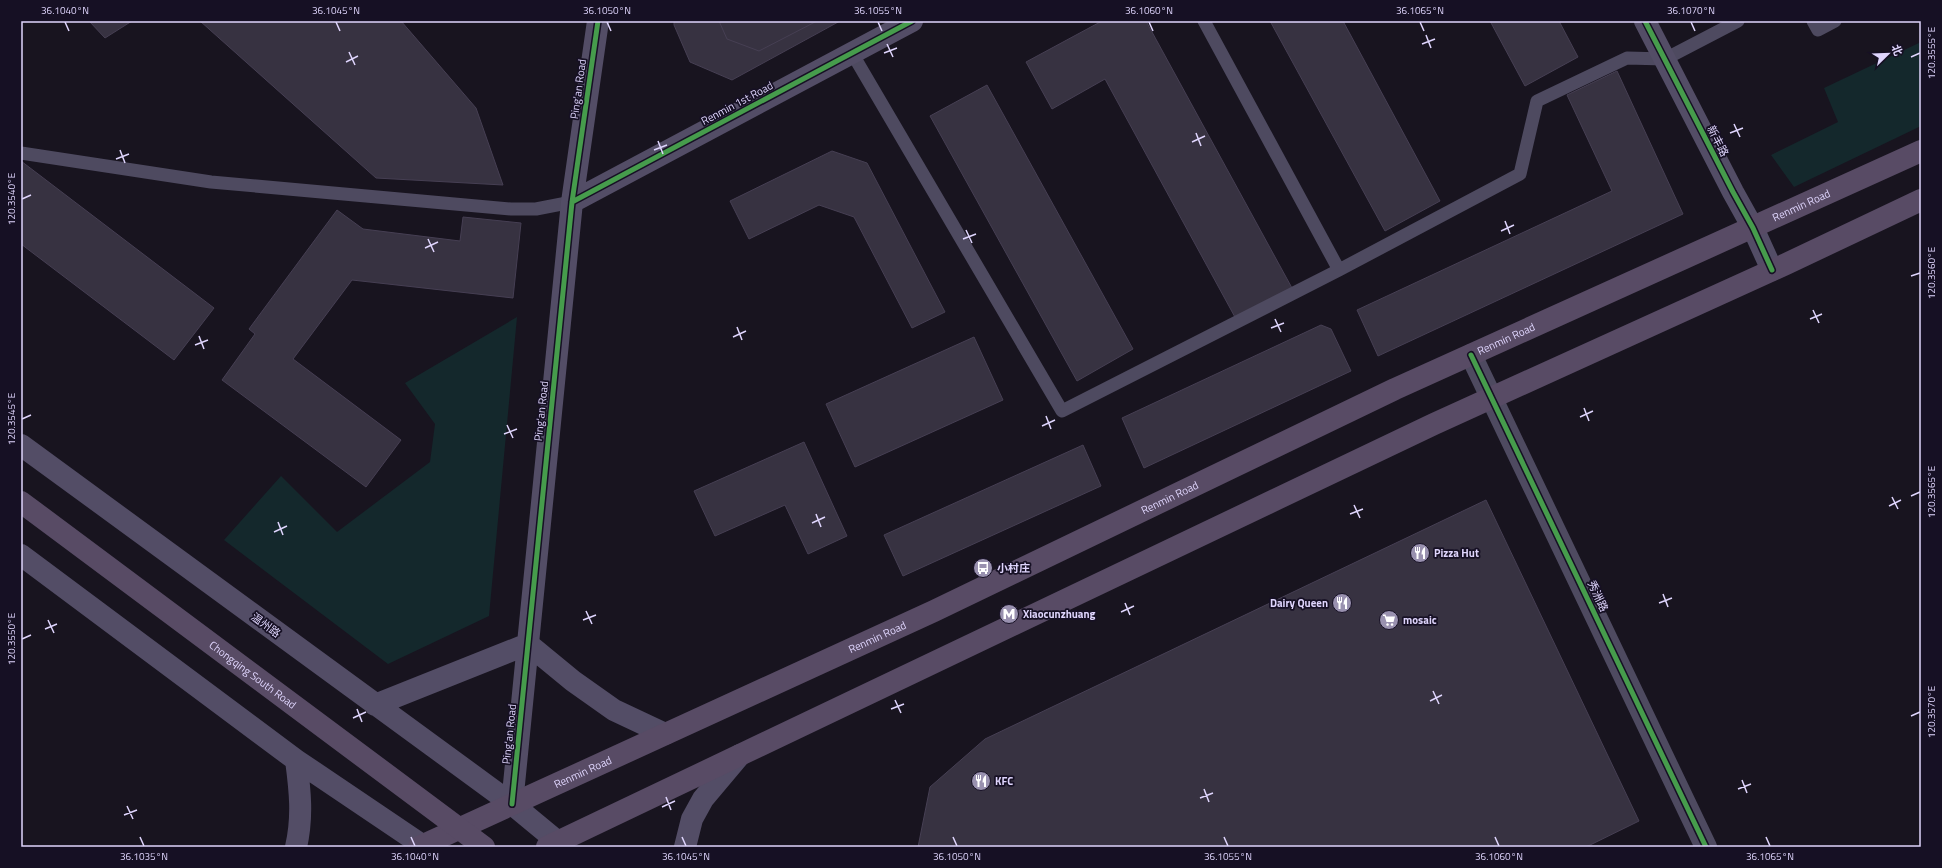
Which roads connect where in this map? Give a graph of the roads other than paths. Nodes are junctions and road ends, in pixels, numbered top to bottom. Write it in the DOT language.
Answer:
graph roads {
  1 [pos="598,21"];
  2 [pos="912,21"];
  3 [pos="1204,21"];
  4 [pos="1645,21"];
  5 [pos="1738,21"];
  6 [pos="1813,21"];
  7 [pos="1835,21"];
  8 [pos="852,53"];
  9 [pos="1665,59"];
  10 [pos="1921,151"];
  11 [pos="21,153"];
  12 [pos="1921,200"];
  13 [pos="572,202"];
  14 [pos="1753,228"];
  15 [pos="1339,270"];
  16 [pos="1772,270"];
  17 [pos="1471,355"];
  18 [pos="1492,397"];
  19 [pos="21,444"];
  20 [pos="21,502"];
  21 [pos="21,555"];
  22 [pos="528,644"];
  23 [pos="375,706"];
  24 [pos="665,734"];
  25 [pos="740,755"];
  26 [pos="296,760"];
  27 [pos="512,804"];
  28 [pos="556,845"];
  29 [pos="422,846"];
  30 [pos="296,847"];
  31 [pos="484,847"];
  32 [pos="685,847"];
  33 [pos="1706,847"];
  1 -- 13 [label="main road, Ping'an Road"];
  2 -- 8 [label="main road, Renmin 1st Road"];
  3 -- 15 [label="lane"];
  4 -- 9 [label="main road, 新丰路"];
  5 -- 9 [label="lane"];
  6 -- 7 [label="lane"];
  8 -- 13 [label="main road, Renmin 1st Road"];
  8 -- 15 [label="lane"];
  9 -- 14 [label="main road, 新丰路"];
  9 -- 15 [label="lane"];
  10 -- 14 [label="main road, Renmin Road"];
  11 -- 13 [label="lane"];
  12 -- 16 [label="main road"];
  13 -- 22 [label="main road, Ping'an Road"];
  14 -- 16 [label="main road, 新丰路"];
  14 -- 17 [label="main road, Renmin Road"];
  16 -- 18 [label="main road"];
  17 -- 18 [label="street, 秀洲路"];
  17 -- 24 [label="main road, Renmin Road"];
  18 -- 25 [label="main road"];
  18 -- 33 [label="street, 秀洲路"];
  19 -- 23 [label="main road, 温州路"];
  20 -- 31 [label="main road, Chongqing South Road, bridge"];
  21 -- 26 [label="main road"];
  22 -- 23 [label="main road"];
  22 -- 24 [label="main road"];
  22 -- 27 [label="main road, Ping'an Road"];
  23 -- 27 [label="main road, 温州路"];
  24 -- 27 [label="main road, Renmin Road"];
  25 -- 28 [label="main road"];
  25 -- 32 [label="main road"];
  26 -- 29 [label="main road"];
  26 -- 30 [label="main road"];
  27 -- 28 [label="main road"];
  27 -- 29 [label="main road, Renmin Road"];
}
